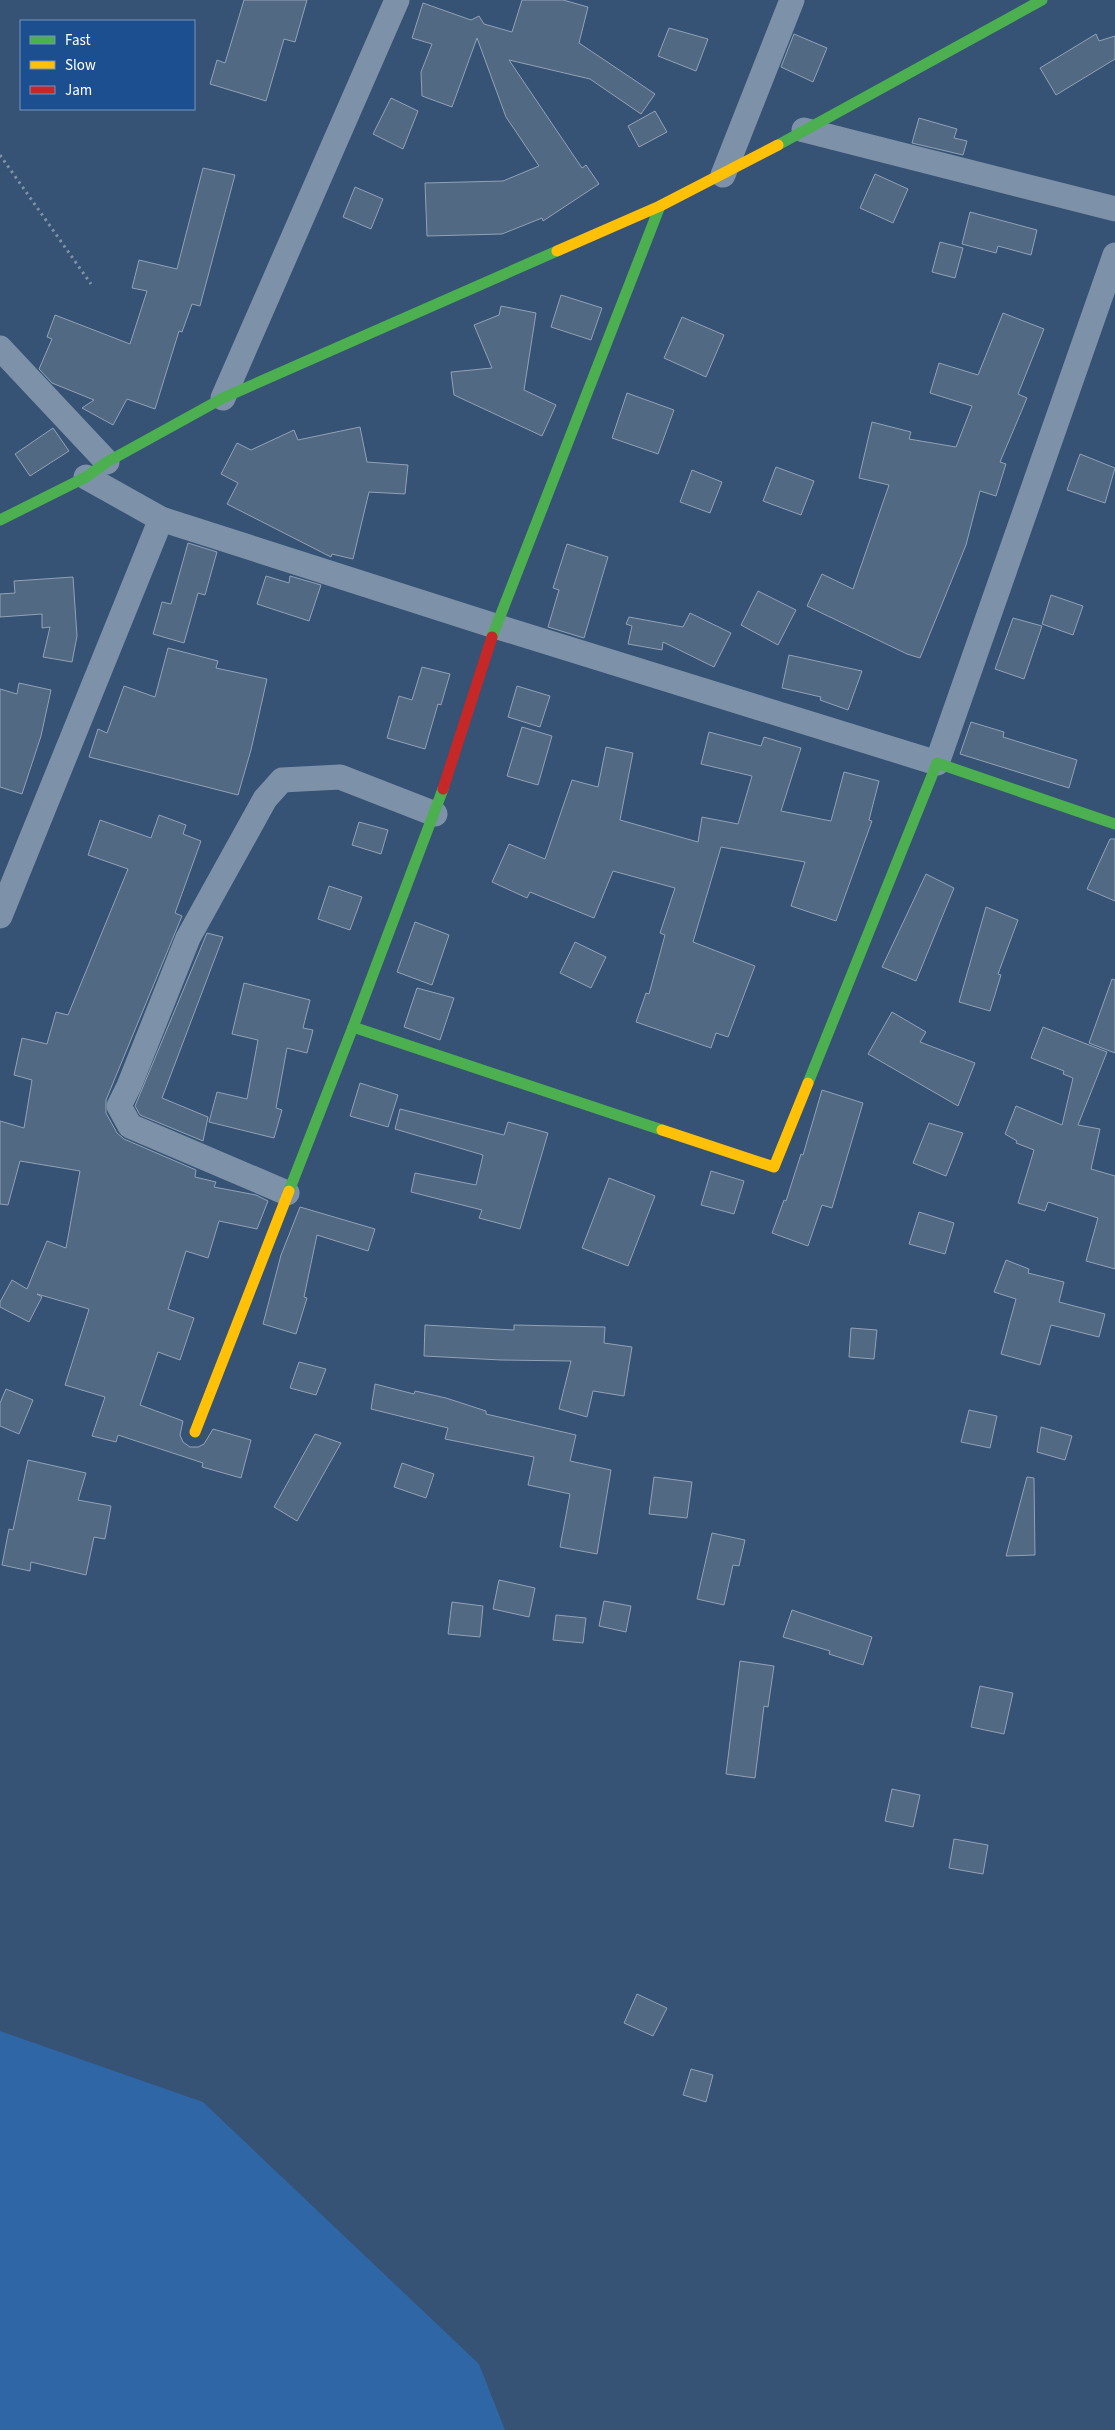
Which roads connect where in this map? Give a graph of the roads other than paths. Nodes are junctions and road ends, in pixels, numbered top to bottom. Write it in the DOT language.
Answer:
graph roads {
  1 [pos="397,0"];
  2 [pos="792,0"];
  3 [pos="1042,0"];
  4 [pos="804,130"];
  5 [pos="723,175"];
  6 [pos="660,206"];
  7 [pos="1115,209"];
  8 [pos="1115,255"];
  9 [pos="0,348"];
  10 [pos="223,398"];
  11 [pos="106,462"];
  12 [pos="86,477"];
  13 [pos="162,519"];
  14 [pos="0,520"];
  15 [pos="495,626"];
  16 [pos="937,762"];
  17 [pos="435,814"];
  18 [pos="1115,824"];
  19 [pos="0,916"];
  20 [pos="354,1027"];
  21 [pos="287,1193"];
  22 [pos="195,1432"];
  1 -- 10 [label="street"];
  2 -- 5 [label="street"];
  3 -- 4 [label="street"];
  4 -- 5 [label="street"];
  4 -- 7 [label="street"];
  5 -- 6 [label="street"];
  6 -- 10 [label="street"];
  6 -- 15 [label="street"];
  8 -- 16 [label="street"];
  9 -- 11 [label="street"];
  10 -- 11 [label="street"];
  11 -- 12 [label="street"];
  12 -- 13 [label="street"];
  12 -- 14 [label="street"];
  13 -- 15 [label="street"];
  13 -- 19 [label="street"];
  15 -- 16 [label="street"];
  15 -- 17 [label="street"];
  16 -- 18 [label="street"];
  16 -- 20 [label="street"];
  17 -- 20 [label="street"];
  17 -- 21 [label="street"];
  20 -- 21 [label="street"];
  21 -- 22 [label="street"];
}
